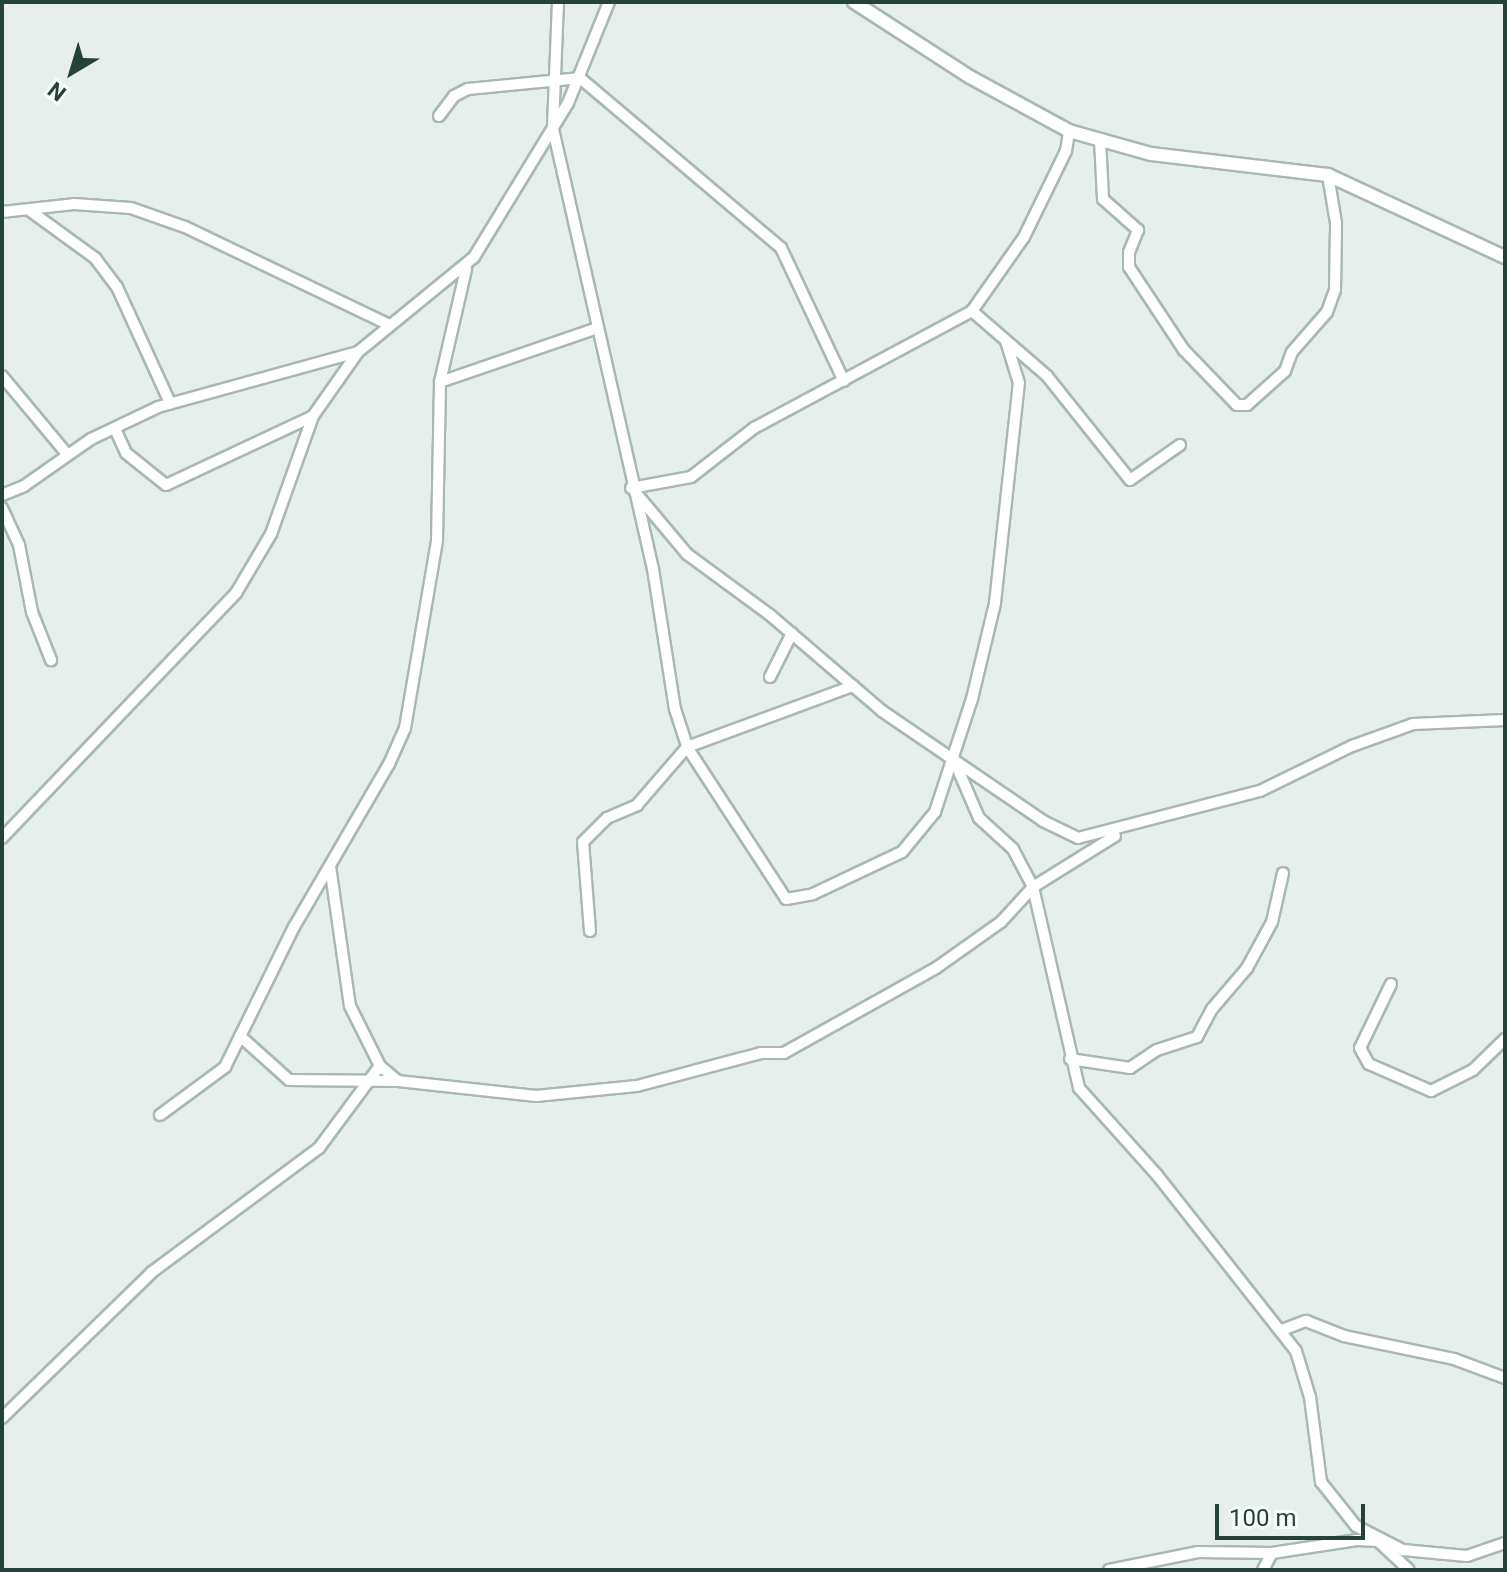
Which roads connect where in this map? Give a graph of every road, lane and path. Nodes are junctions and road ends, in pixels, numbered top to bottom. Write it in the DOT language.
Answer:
graph roads {
  1 [pos="558,2"];
  2 [pos="609,2"];
  3 [pos="854,2"];
  4 [pos="580,78"];
  5 [pos="554,83"];
  6 [pos="439,116"];
  7 [pos="553,129"];
  8 [pos="1069,131"];
  9 [pos="1100,139"];
  10 [pos="1328,175"];
  11 [pos="29,210"];
  12 [pos="2,212"];
  13 [pos="1505,257"];
  14 [pos="466,267"];
  15 [pos="972,311"];
  16 [pos="390,325"];
  17 [pos="598,328"];
  18 [pos="1006,341"];
  19 [pos="358,352"];
  20 [pos="2,376"];
  21 [pos="844,381"];
  22 [pos="440,382"];
  23 [pos="170,403"];
  24 [pos="313,416"];
  25 [pos="115,429"];
  26 [pos="1180,445"];
  27 [pos="67,454"];
  28 [pos="631,488"];
  29 [pos="2,495"];
  30 [pos="2,508"];
  31 [pos="792,633"];
  32 [pos="51,660"];
  33 [pos="770,677"];
  34 [pos="853,686"];
  35 [pos="1505,720"];
  36 [pos="687,747"];
  37 [pos="953,758"];
  38 [pos="1127,828"];
  39 [pos="2,838"];
  40 [pos="330,866"];
  41 [pos="1283,873"];
  42 [pos="1033,887"];
  43 [pos="590,931"];
  44 [pos="1391,984"];
  45 [pos="240,1036"];
  46 [pos="1505,1039"];
  47 [pos="1070,1059"];
  48 [pos="380,1066"];
  49 [pos="373,1080"];
  50 [pos="398,1081"];
  51 [pos="160,1115"];
  52 [pos="1282,1330"];
  53 [pos="1505,1378"];
  54 [pos="2,1418"];
  55 [pos="1378,1541"];
  56 [pos="1505,1543"];
  57 [pos="1272,1553"];
  58 [pos="1109,1570"];
  59 [pos="1263,1570"];
  60 [pos="1409,1570"];
  1 -- 5 [label="street"];
  2 -- 4 [label="street"];
  3 -- 8 [label="street"];
  4 -- 5 [label="street"];
  4 -- 7 [label="street"];
  4 -- 21 [label="street"];
  5 -- 6 [label="street"];
  5 -- 7 [label="street"];
  7 -- 14 [label="street"];
  7 -- 17 [label="street"];
  8 -- 9 [label="street"];
  8 -- 15 [label="street"];
  9 -- 10 [label="street"];
  9 -- 10 [label="street"];
  10 -- 13 [label="street"];
  11 -- 12 [label="street"];
  11 -- 16 [label="street"];
  11 -- 23 [label="street"];
  14 -- 16 [label="street"];
  14 -- 22 [label="street"];
  15 -- 18 [label="street"];
  15 -- 21 [label="street"];
  16 -- 19 [label="street"];
  17 -- 22 [label="street"];
  17 -- 28 [label="street"];
  18 -- 26 [label="street"];
  18 -- 37 [label="street"];
  19 -- 23 [label="street"];
  19 -- 24 [label="street"];
  20 -- 27 [label="street"];
  21 -- 28 [label="street"];
  22 -- 40 [label="street"];
  23 -- 25 [label="street"];
  24 -- 25 [label="street"];
  24 -- 39 [label="street"];
  25 -- 27 [label="street"];
  27 -- 29 [label="street"];
  28 -- 31 [label="street"];
  28 -- 36 [label="street"];
  30 -- 32 [label="street"];
  31 -- 33 [label="street"];
  31 -- 34 [label="street"];
  34 -- 36 [label="street"];
  34 -- 37 [label="street"];
  35 -- 38 [label="street"];
  36 -- 37 [label="street"];
  36 -- 43 [label="street"];
  37 -- 38 [label="street"];
  37 -- 42 [label="street"];
  38 -- 42 [label="street"];
  40 -- 45 [label="street"];
  40 -- 48 [label="street"];
  41 -- 47 [label="street"];
  42 -- 47 [label="street"];
  42 -- 50 [label="street"];
  44 -- 46 [label="street"];
  45 -- 49 [label="street"];
  45 -- 51 [label="street"];
  47 -- 52 [label="street"];
  48 -- 49 [label="street"];
  48 -- 50 [label="street"];
  49 -- 50 [label="street"];
  49 -- 54 [label="street"];
  52 -- 53 [label="street"];
  52 -- 55 [label="street"];
  55 -- 56 [label="street"];
  55 -- 57 [label="street"];
  55 -- 60 [label="street"];
  57 -- 58 [label="street"];
  57 -- 59 [label="street"];
}
